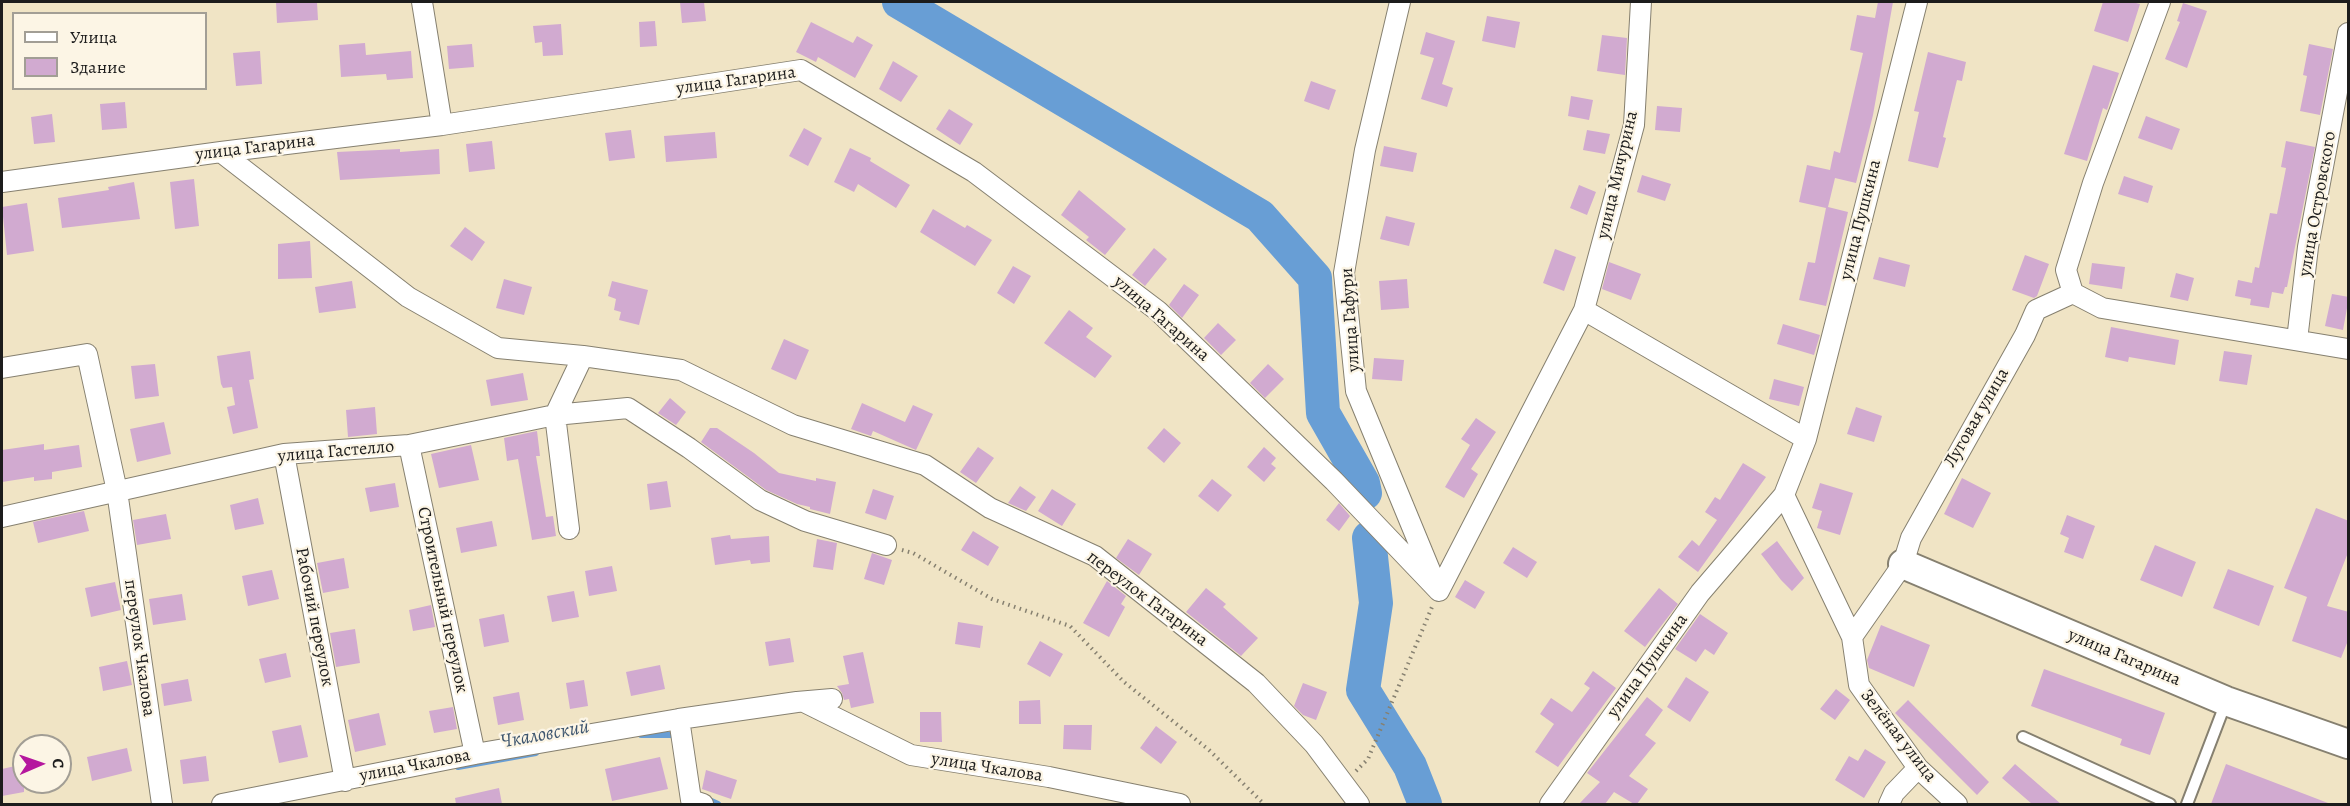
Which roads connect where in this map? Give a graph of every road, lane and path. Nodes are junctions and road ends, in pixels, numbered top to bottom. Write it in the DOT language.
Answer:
graph roads {
  1 [pos="422,2"];
  2 [pos="1400,2"];
  3 [pos="1641,2"];
  4 [pos="1917,2"];
  5 [pos="2160,2"];
  6 [pos="2349,33"];
  7 [pos="442,124"];
  8 [pos="221,152"];
  9 [pos="2,182"];
  10 [pos="2073,293"];
  11 [pos="1584,310"];
  12 [pos="2297,340"];
  13 [pos="2349,349"];
  14 [pos="583,356"];
  15 [pos="2,368"];
  16 [pos="555,415"];
  17 [pos="1806,440"];
  18 [pos="409,445"];
  19 [pos="284,454"];
  20 [pos="117,491"];
  21 [pos="1784,495"];
  22 [pos="2,518"];
  23 [pos="569,529"];
  24 [pos="886,545"];
  25 [pos="1903,564"];
  26 [pos="1439,591"];
  27 [pos="1852,637"];
  28 [pos="832,699"];
  29 [pos="804,701"];
  30 [pos="2226,702"];
  31 [pos="679,719"];
  32 [pos="2023,737"];
  33 [pos="2349,744"];
  34 [pos="475,754"];
  35 [pos="1368,759"];
  36 [pos="1918,768"];
  37 [pos="345,780"];
  38 [pos="266,800"];
  39 [pos="162,804"];
  40 [pos="222,804"];
  41 [pos="703,804"];
  42 [pos="1180,804"];
  43 [pos="1264,804"];
  44 [pos="1359,804"];
  45 [pos="1550,804"];
  46 [pos="1889,804"];
  47 [pos="1957,804"];
  48 [pos="2170,804"];
  49 [pos="2187,804"];
  1 -- 7 [label="street"];
  2 -- 26 [label="street, улица Гафури"];
  3 -- 11 [label="street, улица Мичурина"];
  4 -- 17 [label="street, улица Пушкина"];
  5 -- 10 [label="street"];
  6 -- 12 [label="street, улица Островского"];
  7 -- 8 [label="street, улица Гагарина"];
  7 -- 26 [label="street, улица Гагарина"];
  8 -- 9 [label="street, улица Гагарина"];
  8 -- 14 [label="street, переулок Гагарина"];
  10 -- 12 [label="street"];
  10 -- 25 [label="street, Луговая улица"];
  11 -- 17 [label="street"];
  11 -- 26 [label="street, улица Мичурина"];
  12 -- 13 [label="street"];
  14 -- 16 [label="street"];
  14 -- 44 [label="street, переулок Гагарина"];
  15 -- 20 [label="street"];
  16 -- 18 [label="street, улица Гастелло"];
  16 -- 23 [label="street"];
  16 -- 24 [label="street, улица Гастелло"];
  17 -- 21 [label="street, улица Пушкина"];
  18 -- 19 [label="street, улица Гастелло"];
  18 -- 34 [label="street, Строительный переулок"];
  19 -- 20 [label="street, улица Гастелло"];
  19 -- 37 [label="street, Рабочий переулок"];
  20 -- 22 [label="street, улица Гастелло"];
  20 -- 39 [label="street, переулок Чкалова"];
  21 -- 27 [label="street, Зелёная улица"];
  21 -- 45 [label="street, улица Пушкина"];
  24 -- 43 [label="path"];
  25 -- 27 [label="street, Луговая улица"];
  25 -- 30 [label="street, улица Гагарина"];
  26 -- 35 [label="path"];
  27 -- 36 [label="street, Зелёная улица"];
  28 -- 29 [label="street, улица Чкалова"];
  29 -- 31 [label="street, улица Чкалова"];
  29 -- 42 [label="street, улица Чкалова"];
  30 -- 33 [label="street, улица Гагарина"];
  30 -- 49 [label="lane"];
  31 -- 34 [label="street, улица Чкалова"];
  31 -- 41 [label="street"];
  32 -- 48 [label="lane"];
  34 -- 37 [label="street, улица Чкалова"];
  36 -- 46 [label="street"];
  36 -- 47 [label="street, Зелёная улица"];
  37 -- 38 [label="street, улица Чкалова"];
  38 -- 40 [label="street, улица Чкалова"];
}
